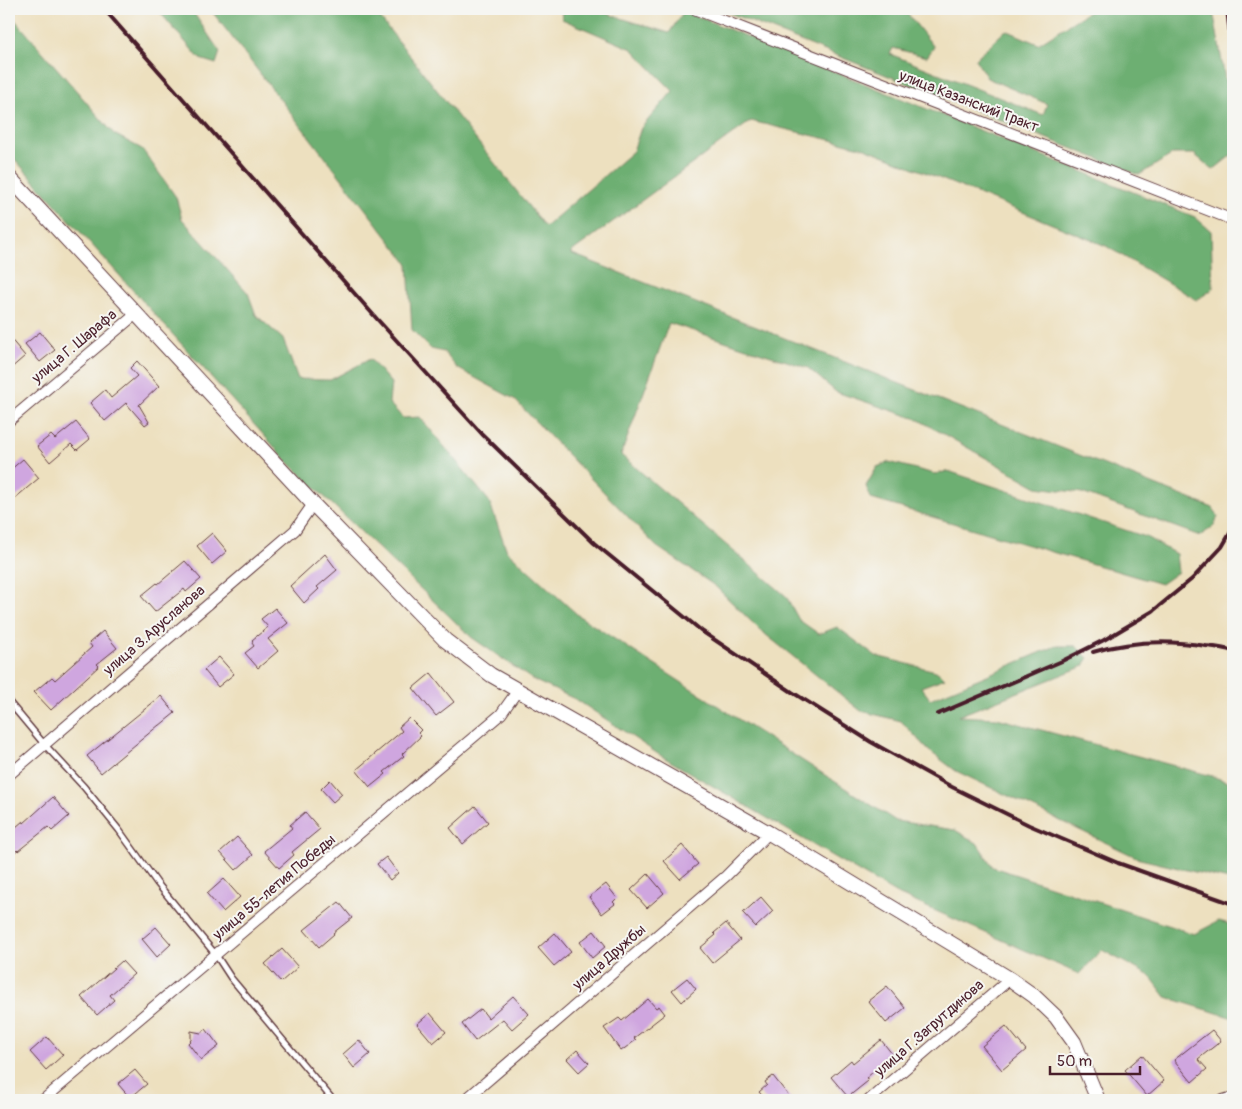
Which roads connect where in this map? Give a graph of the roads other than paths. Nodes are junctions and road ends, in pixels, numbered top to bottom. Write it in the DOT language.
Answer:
graph roads {
  1 [pos="694,9"];
  2 [pos="9,177"];
  3 [pos="1233,220"];
  4 [pos="136,314"];
  5 [pos="9,421"];
  6 [pos="313,504"];
  7 [pos="518,690"];
  8 [pos="9,702"];
  9 [pos="44,744"];
  10 [pos="9,774"];
  11 [pos="769,833"];
  12 [pos="216,954"];
  13 [pos="1010,979"];
  14 [pos="1233,1097"];
  15 [pos="43,1100"];
  16 [pos="333,1100"];
  17 [pos="465,1100"];
  18 [pos="869,1100"];
  19 [pos="1098,1100"];
  20 [pos="1223,1100"];
  1 -- 3 [label="street, улица Казанский Тракт"];
  2 -- 4 [label="street"];
  4 -- 5 [label="street, улица Г. Шарафа"];
  4 -- 6 [label="street"];
  6 -- 7 [label="street"];
  6 -- 9 [label="street, улица З.Арусланова"];
  7 -- 11 [label="street"];
  7 -- 12 [label="street, улица 55-летия Победы"];
  8 -- 9 [label="lane"];
  9 -- 10 [label="street, улица З.Арусланова"];
  9 -- 12 [label="lane"];
  11 -- 13 [label="street"];
  11 -- 17 [label="street, улица Дружбы"];
  12 -- 15 [label="street, улица 55-летия Победы"];
  12 -- 16 [label="lane"];
  13 -- 18 [label="street, улица Г.Загрутдинова"];
  13 -- 19 [label="street"];
  14 -- 20 [label="street"];
}
